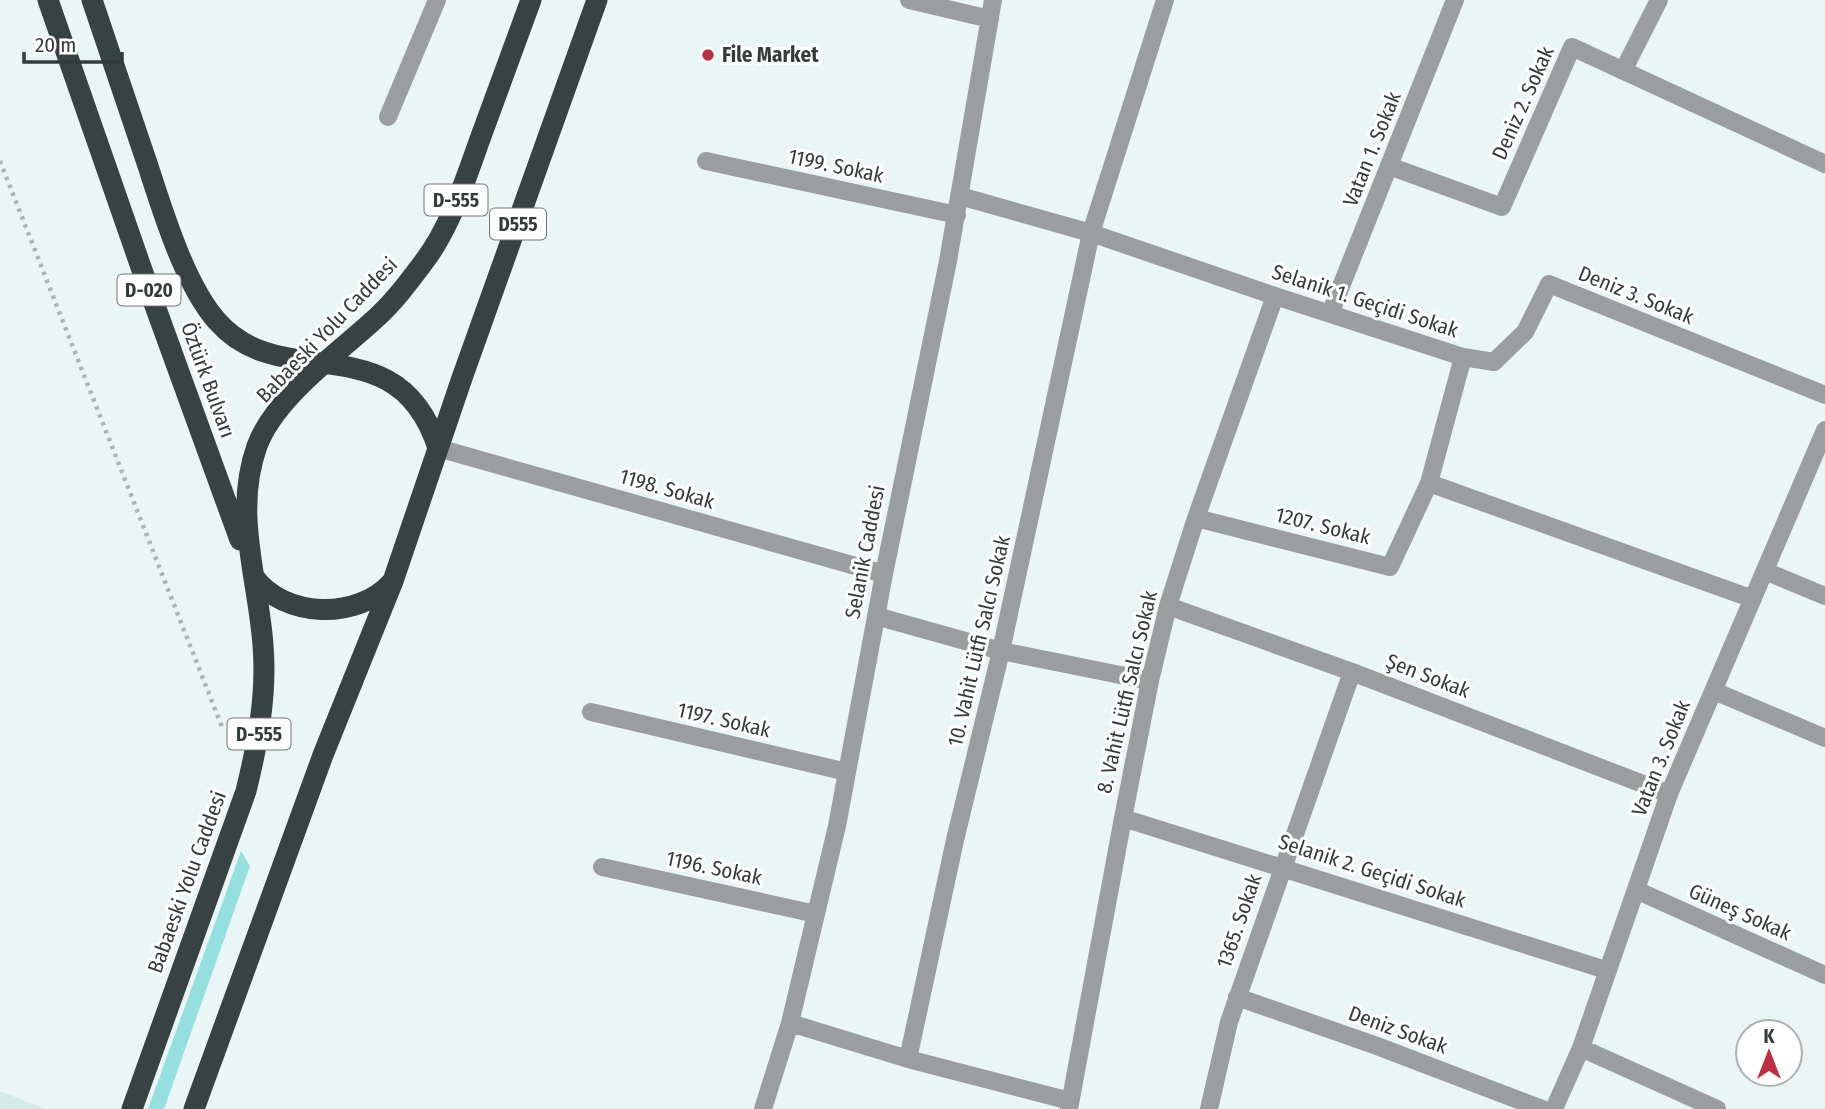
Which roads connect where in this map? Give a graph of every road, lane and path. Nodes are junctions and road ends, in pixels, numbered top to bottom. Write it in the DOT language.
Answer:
graph roads {
  1 [pos="48,0"];
  2 [pos="92,0"];
  3 [pos="437,0"];
  4 [pos="531,0"];
  5 [pos="597,0"];
  6 [pos="909,0"];
  7 [pos="993,0"];
  8 [pos="1165,0"];
  9 [pos="1455,0"];
  10 [pos="1654,2"];
  11 [pos="990,19"];
  12 [pos="1623,71"];
  13 [pos="388,117"];
  14 [pos="0,161"];
  15 [pos="706,161"];
  16 [pos="1825,164"];
  17 [pos="1389,166"];
  18 [pos="960,196"];
  19 [pos="957,215"];
  20 [pos="1091,233"];
  21 [pos="1275,296"];
  22 [pos="1330,314"];
  23 [pos="1464,357"];
  24 [pos="323,364"];
  25 [pos="1825,395"];
  26 [pos="1825,430"];
  27 [pos="438,448"];
  28 [pos="1429,483"];
  29 [pos="1196,518"];
  30 [pos="1765,571"];
  31 [pos="884,574"];
  32 [pos="254,578"];
  33 [pos="393,581"];
  34 [pos="1825,596"];
  35 [pos="1754,599"];
  36 [pos="1168,606"];
  37 [pos="876,616"];
  38 [pos="1001,651"];
  39 [pos="1352,671"];
  40 [pos="1150,681"];
  41 [pos="1714,691"];
  42 [pos="591,712"];
  43 [pos="222,727"];
  44 [pos="1825,738"];
  45 [pos="847,772"];
  46 [pos="1669,794"];
  47 [pos="1123,818"];
  48 [pos="1282,866"];
  49 [pos="601,867"];
  50 [pos="1636,890"];
  51 [pos="816,914"];
  52 [pos="1606,970"];
  53 [pos="1825,975"];
  54 [pos="1237,998"];
  55 [pos="790,1023"];
  56 [pos="1581,1048"];
  57 [pos="908,1059"];
  58 [pos="1069,1105"];
  59 [pos="132,1109"];
  60 [pos="194,1109"];
  61 [pos="763,1109"];
  62 [pos="1209,1109"];
  63 [pos="1542,1109"];
  64 [pos="1554,1109"];
  65 [pos="1717,1109"];
  1 -- 32 [label="highway, Öztürk Bulvarı / D-020"];
  2 -- 24 [label="highway, Öztürk Bulvarı / D-020"];
  3 -- 13 [label="street"];
  4 -- 24 [label="highway, Babaeski Yolu Caddesi / D-555"];
  5 -- 27 [label="highway, D555"];
  6 -- 11 [label="street"];
  7 -- 11 [label="street, Selanik Caddesi"];
  8 -- 20 [label="street, 10. Vahit Lütfi Salcı Sokak"];
  9 -- 17 [label="street, Vatan 1. Sokak"];
  10 -- 12 [label="street"];
  11 -- 18 [label="street, Selanik Caddesi"];
  12 -- 16 [label="street, Deniz 2. Sokak"];
  12 -- 17 [label="street, Deniz 2. Sokak"];
  14 -- 43 [label="path"];
  15 -- 19 [label="street, 1199. Sokak"];
  17 -- 22 [label="street, Vatan 1. Sokak"];
  18 -- 19 [label="street, Selanik Caddesi"];
  18 -- 20 [label="street, Selanik 1. Geçidi Sokak"];
  19 -- 31 [label="street, Selanik Caddesi"];
  20 -- 21 [label="street, Selanik 1. Geçidi Sokak"];
  20 -- 38 [label="street, 10. Vahit Lütfi Salcı Sokak"];
  21 -- 22 [label="street, Selanik 1. Geçidi Sokak"];
  21 -- 29 [label="street, 8. Vahit Lütfi Salcı Sokak"];
  22 -- 23 [label="street, Selanik 1. Geçidi Sokak"];
  23 -- 25 [label="street, Deniz 3. Sokak"];
  23 -- 28 [label="street, Selanik 1. Geçidi Sokak"];
  24 -- 27 [label="highway"];
  24 -- 32 [label="highway, Babaeski Yolu Caddesi / D-555"];
  26 -- 30 [label="street, Vatan 3. Sokak"];
  27 -- 31 [label="street, 1198. Sokak"];
  27 -- 33 [label="highway"];
  28 -- 29 [label="street, 1207. Sokak"];
  28 -- 35 [label="street"];
  29 -- 36 [label="street, 8. Vahit Lütfi Salcı Sokak"];
  30 -- 34 [label="street"];
  30 -- 35 [label="street, Vatan 3. Sokak"];
  31 -- 37 [label="street, Selanik Caddesi"];
  32 -- 33 [label="highway, D-020"];
  32 -- 59 [label="highway, Babaeski Yolu Caddesi / D-555"];
  33 -- 60 [label="highway"];
  35 -- 41 [label="street, Vatan 3. Sokak"];
  36 -- 39 [label="street, Şen Sokak"];
  36 -- 40 [label="street, 8. Vahit Lütfi Salcı Sokak"];
  37 -- 38 [label="street"];
  37 -- 45 [label="street, Selanik Caddesi"];
  38 -- 40 [label="street"];
  38 -- 57 [label="street, 10. Vahit Lütfi Salcı Sokak"];
  39 -- 46 [label="street, Şen Sokak"];
  39 -- 48 [label="street, 1365. Sokak"];
  40 -- 47 [label="street, 8. Vahit Lütfi Salcı Sokak"];
  41 -- 44 [label="street"];
  41 -- 46 [label="street, Vatan 3. Sokak"];
  42 -- 45 [label="street, 1197. Sokak"];
  45 -- 51 [label="street, Selanik Caddesi"];
  46 -- 50 [label="street, Vatan 3. Sokak"];
  47 -- 48 [label="street, Selanik 2. Geçidi Sokak"];
  47 -- 58 [label="street, 8. Vahit Lütfi Salcı Sokak"];
  48 -- 52 [label="street, Selanik 2. Geçidi Sokak"];
  48 -- 54 [label="street, 1365. Sokak"];
  49 -- 51 [label="street, 1196. Sokak"];
  50 -- 52 [label="street, Vatan 3. Sokak"];
  50 -- 53 [label="street, Güneş Sokak"];
  51 -- 55 [label="street, Selanik Caddesi"];
  52 -- 56 [label="street, Vatan 3. Sokak"];
  54 -- 62 [label="street, 1365. Sokak"];
  54 -- 63 [label="street, Deniz Sokak"];
  55 -- 57 [label="street"];
  55 -- 61 [label="street, Selanik Caddesi"];
  56 -- 64 [label="street, Vatan 3. Sokak"];
  56 -- 65 [label="street"];
  57 -- 58 [label="street"];
}
